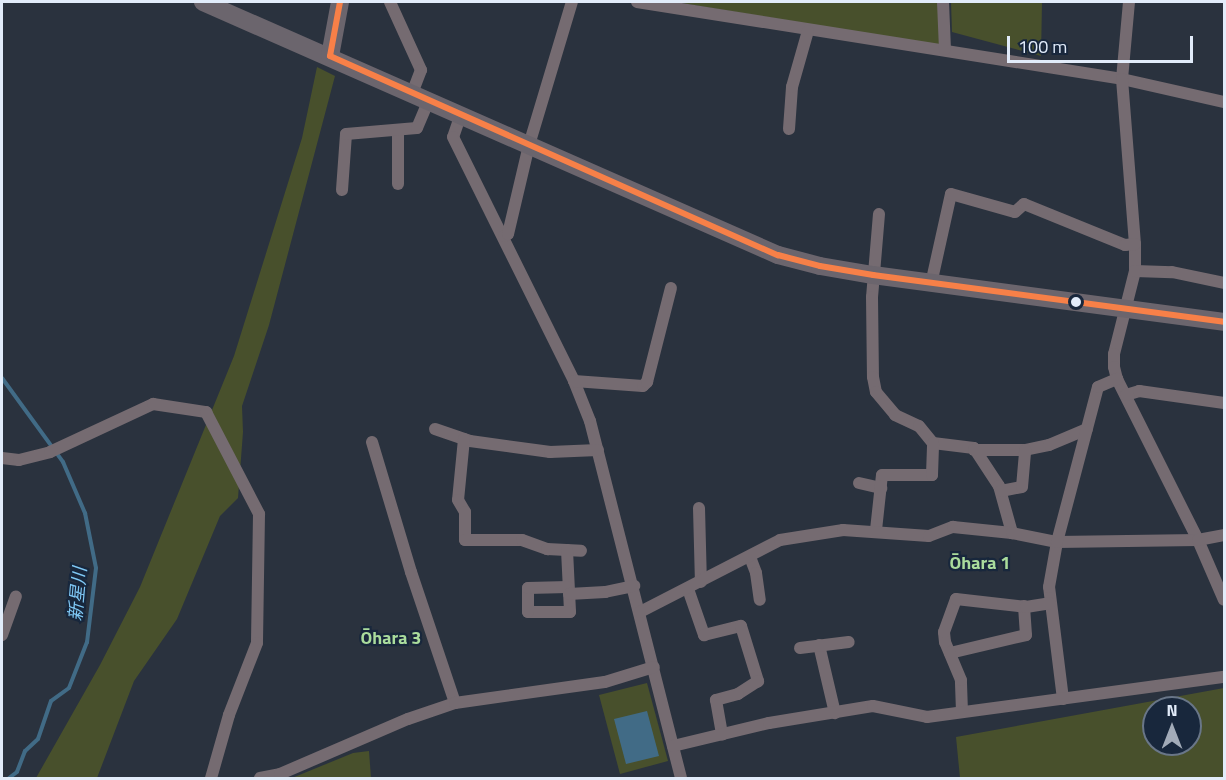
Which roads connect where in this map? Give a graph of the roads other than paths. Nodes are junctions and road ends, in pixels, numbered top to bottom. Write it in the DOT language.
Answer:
graph roads {
  1 [pos="203,2"];
  2 [pos="340,2"];
  3 [pos="390,2"];
  4 [pos="572,2"];
  5 [pos="637,2"];
  6 [pos="943,2"];
  7 [pos="1129,2"];
  8 [pos="808,31"];
  9 [pos="945,50"];
  10 [pos="330,56"];
  11 [pos="1122,79"];
  12 [pos="421,97"];
  13 [pos="1224,102"];
  14 [pos="461,114"];
  15 [pos="789,129"];
  16 [pos="398,131"];
  17 [pos="529,145"];
  18 [pos="398,184"];
  19 [pos="342,190"];
  20 [pos="879,214"];
  21 [pos="504,237"];
  22 [pos="1135,244"];
  23 [pos="1135,271"];
  24 [pos="873,275"];
  25 [pos="1224,283"];
  26 [pos="931,284"];
  27 [pos="671,288"];
  28 [pos="1127,310"];
  29 [pos="1224,322"];
  30 [pos="1116,379"];
  31 [pos="574,381"];
  32 [pos="1126,395"];
  33 [pos="1224,403"];
  34 [pos="435,429"];
  35 [pos="1088,429"];
  36 [pos="465,439"];
  37 [pos="372,442"];
  38 [pos="933,443"];
  39 [pos="598,450"];
  40 [pos="974,450"];
  41 [pos="1026,450"];
  42 [pos="2,458"];
  43 [pos="859,483"];
  44 [pos="881,488"];
  45 [pos="1001,491"];
  46 [pos="699,508"];
  47 [pos="876,530"];
  48 [pos="1012,533"];
  49 [pos="1224,535"];
  50 [pos="1198,540"];
  51 [pos="1057,542"];
  52 [pos="567,550"];
  53 [pos="581,551"];
  54 [pos="750,557"];
  55 [pos="701,582"];
  56 [pos="634,586"];
  57 [pos="688,589"];
  58 [pos="16,596"];
  59 [pos="760,600"];
  60 [pos="1224,600"];
  61 [pos="1050,603"];
  62 [pos="1024,606"];
  63 [pos="640,612"];
  64 [pos="2,635"];
  65 [pos="849,642"];
  66 [pos="819,645"];
  67 [pos="800,648"];
  68 [pos="950,653"];
  69 [pos="654,667"];
  70 [pos="1224,677"];
  71 [pos="1063,699"];
  72 [pos="455,703"];
  73 [pos="962,712"];
  74 [pos="835,713"];
  75 [pos="722,734"];
  76 [pos="673,746"];
  77 [pos="212,778"];
  78 [pos="260,778"];
  79 [pos="681,778"];
  1 -- 10 [label="street"];
  2 -- 10 [label="street"];
  3 -- 12 [label="street"];
  4 -- 17 [label="street"];
  5 -- 8 [label="street"];
  6 -- 9 [label="street"];
  7 -- 11 [label="street"];
  8 -- 9 [label="street"];
  8 -- 15 [label="street"];
  9 -- 11 [label="street"];
  10 -- 12 [label="street"];
  11 -- 13 [label="street"];
  11 -- 22 [label="street"];
  12 -- 14 [label="street"];
  12 -- 16 [label="street"];
  14 -- 17 [label="street"];
  14 -- 21 [label="street"];
  16 -- 18 [label="street"];
  16 -- 19 [label="street"];
  17 -- 21 [label="street"];
  17 -- 24 [label="street"];
  20 -- 24 [label="street"];
  21 -- 31 [label="street"];
  22 -- 23 [label="street"];
  22 -- 26 [label="street"];
  23 -- 25 [label="street"];
  23 -- 28 [label="street"];
  24 -- 26 [label="street"];
  24 -- 38 [label="street"];
  26 -- 28 [label="street"];
  27 -- 31 [label="street"];
  28 -- 29 [label="street"];
  28 -- 30 [label="street"];
  30 -- 32 [label="street"];
  30 -- 35 [label="street"];
  31 -- 39 [label="street"];
  32 -- 33 [label="street"];
  32 -- 50 [label="street"];
  34 -- 36 [label="street"];
  35 -- 41 [label="street"];
  35 -- 51 [label="street"];
  36 -- 39 [label="street"];
  36 -- 52 [label="street"];
  37 -- 72 [label="street"];
  38 -- 40 [label="street"];
  38 -- 44 [label="street"];
  39 -- 56 [label="street"];
  40 -- 41 [label="street"];
  40 -- 45 [label="street"];
  41 -- 45 [label="street"];
  42 -- 77 [label="street"];
  43 -- 44 [label="street"];
  44 -- 47 [label="street"];
  45 -- 48 [label="street"];
  46 -- 55 [label="street"];
  47 -- 48 [label="street"];
  47 -- 54 [label="street"];
  48 -- 51 [label="street"];
  49 -- 50 [label="street"];
  50 -- 51 [label="street"];
  50 -- 60 [label="street"];
  51 -- 61 [label="street"];
  52 -- 53 [label="street"];
  52 -- 56 [label="street"];
  54 -- 55 [label="street"];
  54 -- 59 [label="street"];
  55 -- 57 [label="street"];
  56 -- 63 [label="street"];
  57 -- 63 [label="street"];
  57 -- 75 [label="street"];
  58 -- 64 [label="street"];
  61 -- 62 [label="street"];
  61 -- 71 [label="street"];
  62 -- 68 [label="street"];
  62 -- 68 [label="street"];
  63 -- 69 [label="street"];
  65 -- 66 [label="street"];
  66 -- 67 [label="street"];
  66 -- 74 [label="street"];
  68 -- 73 [label="street"];
  69 -- 72 [label="street"];
  69 -- 76 [label="street"];
  70 -- 71 [label="street"];
  71 -- 73 [label="street"];
  72 -- 78 [label="street"];
  73 -- 74 [label="street"];
  74 -- 75 [label="street"];
  75 -- 76 [label="street"];
  76 -- 79 [label="street"];
}
